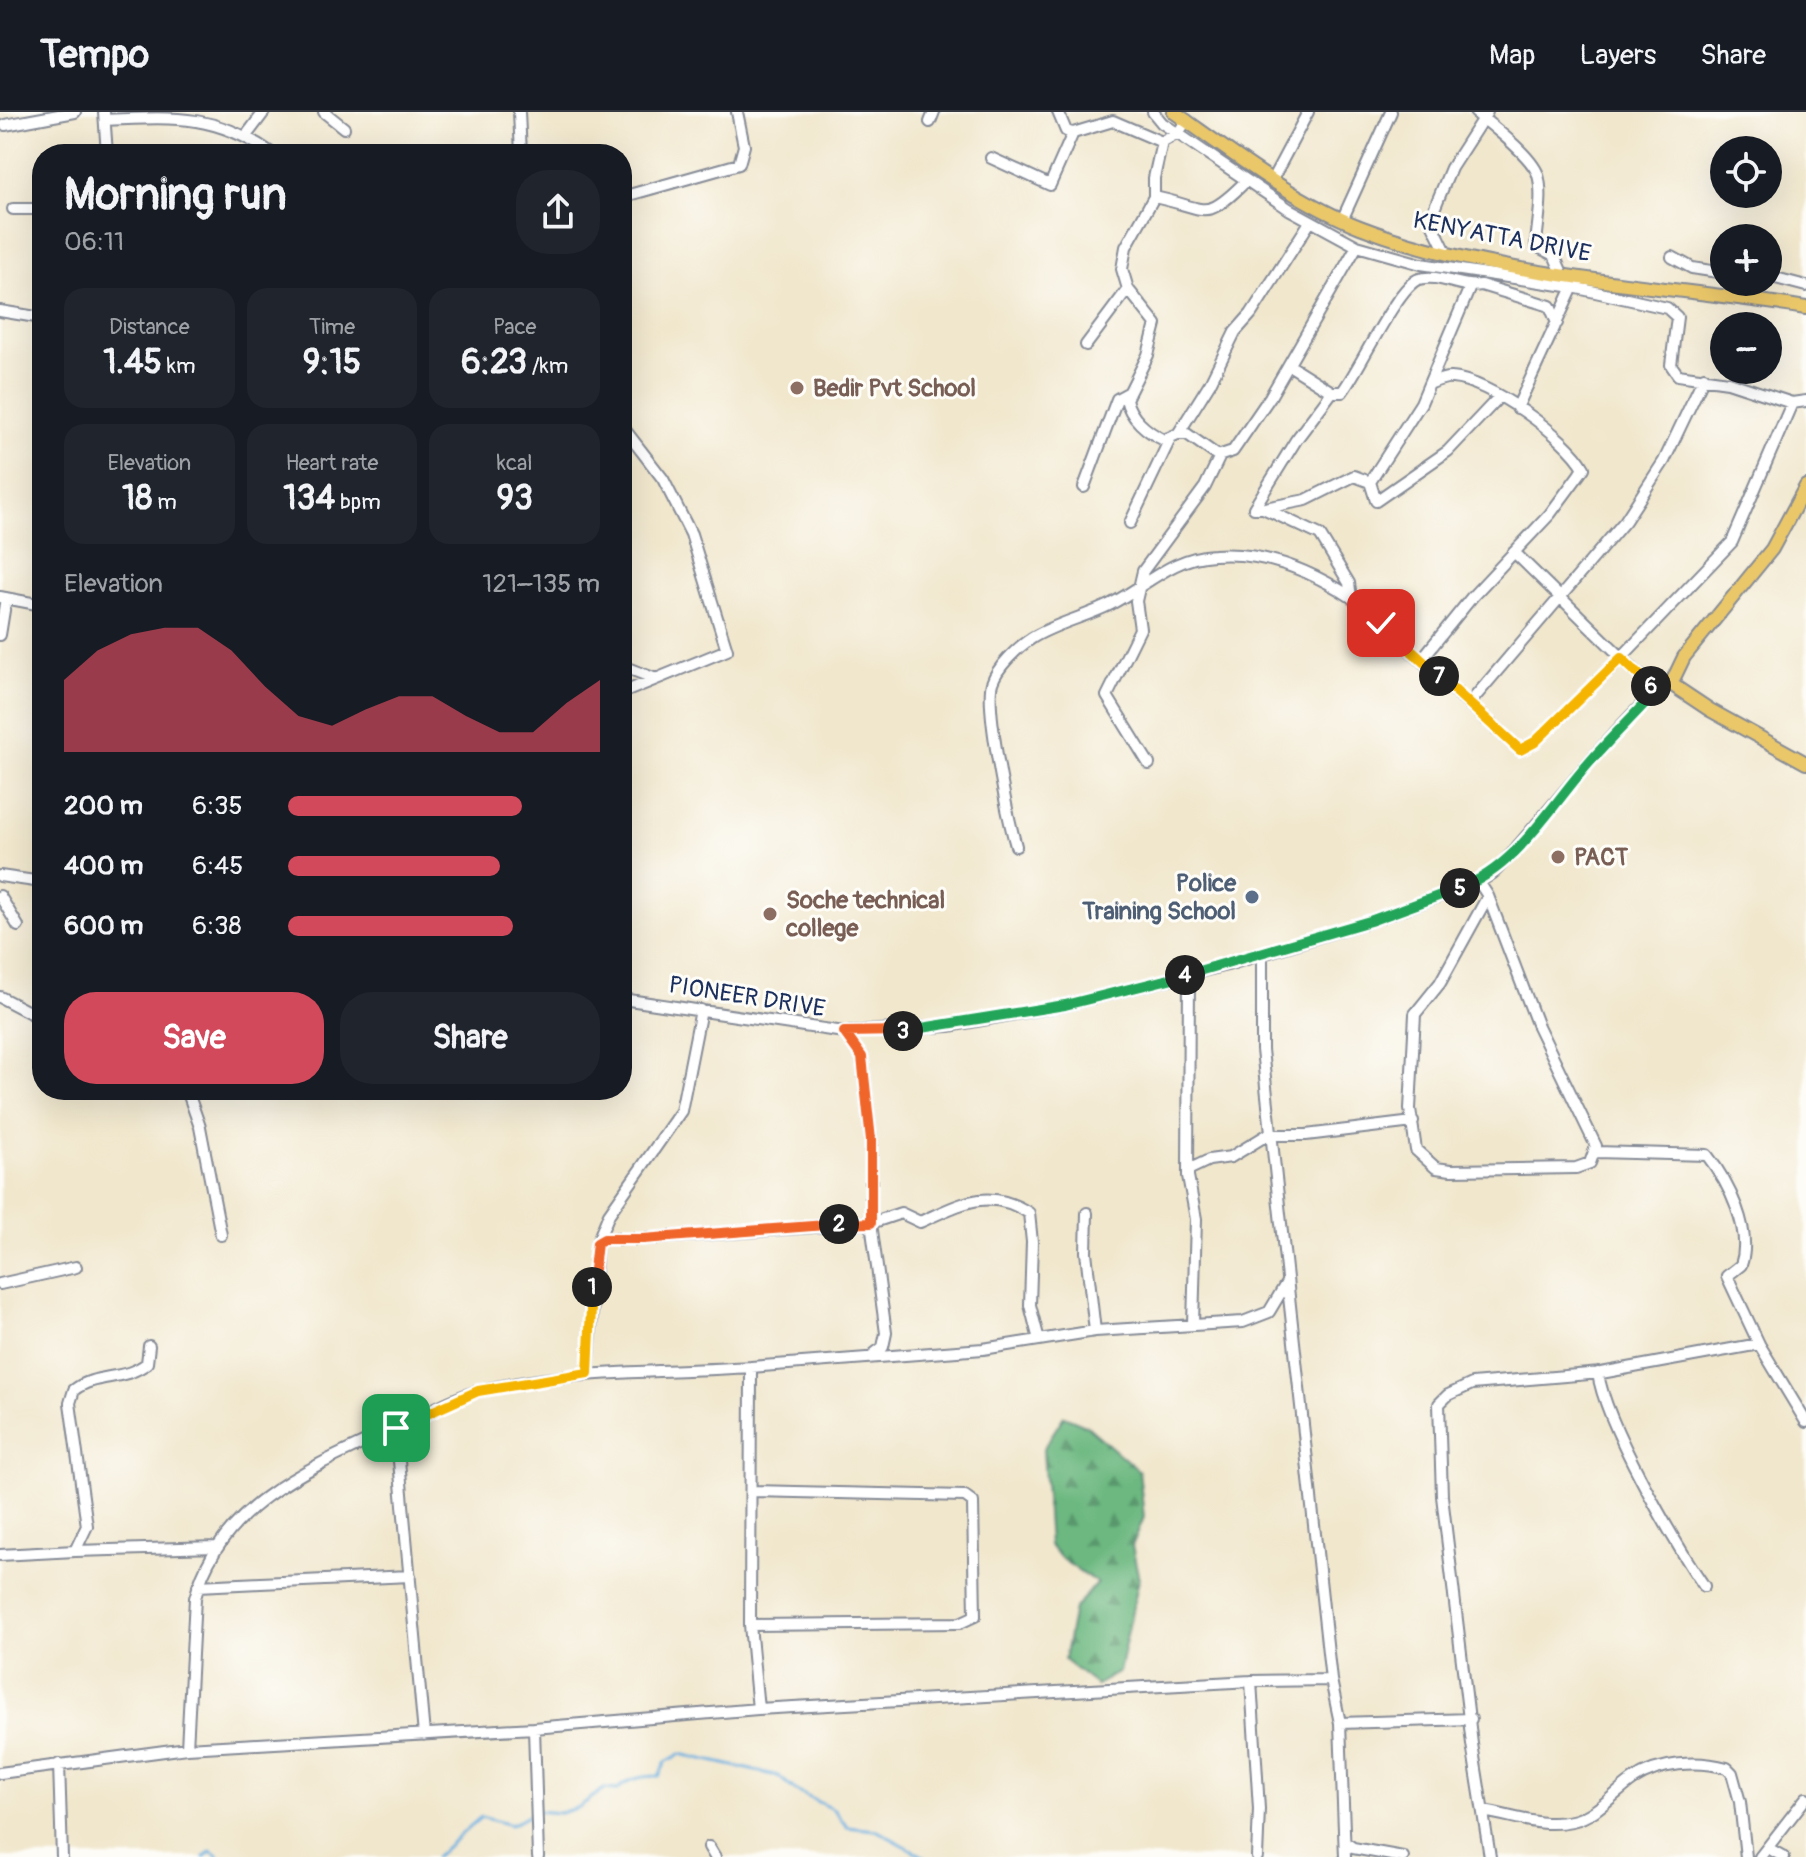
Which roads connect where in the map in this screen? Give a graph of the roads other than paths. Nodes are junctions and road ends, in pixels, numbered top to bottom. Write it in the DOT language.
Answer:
graph roads {
  1 [pos="75,112"];
  2 [pos="264,112"];
  3 [pos="324,112"];
  4 [pos="519,112"];
  5 [pos="737,112"];
  6 [pos="1058,112"];
  7 [pos="1153,112"];
  8 [pos="1174,112"];
  9 [pos="1308,112"];
  10 [pos="1391,112"];
  11 [pos="1481,114"];
  12 [pos="104,116"];
  13 [pos="1187,120"];
  14 [pos="5,125"];
  15 [pos="344,128"];
  16 [pos="1073,133"];
  17 [pos="1178,133"];
  18 [pos="246,136"];
  19 [pos="1162,142"];
  20 [pos="106,144"];
  21 [pos="258,144"];
  22 [pos="521,144"];
  23 [pos="991,158"];
  24 [pos="1273,178"];
  25 [pos="1246,181"];
  26 [pos="632,194"];
  27 [pos="1154,197"];
  28 [pos="13,209"];
  29 [pos="32,209"];
  30 [pos="1343,218"];
  31 [pos="1310,222"];
  32 [pos="1357,246"];
  33 [pos="1447,254"];
  34 [pos="1672,257"];
  35 [pos="1710,271"];
  36 [pos="1562,273"];
  37 [pos="1782,280"];
  38 [pos="1806,286"];
  39 [pos="1470,287"];
  40 [pos="1573,287"];
  41 [pos="1128,289"];
  42 [pos="1806,308"];
  43 [pos="0,311"];
  44 [pos="32,316"];
  45 [pos="1557,323"];
  46 [pos="1086,345"];
  47 [pos="1289,365"];
  48 [pos="1704,377"];
  49 [pos="1429,384"];
  50 [pos="1332,392"];
  51 [pos="1128,393"];
  52 [pos="1499,397"];
  53 [pos="1806,401"];
  54 [pos="1792,403"];
  55 [pos="1517,408"];
  56 [pos="1174,437"];
  57 [pos="632,439"];
  58 [pos="1220,456"];
  59 [pos="1370,482"];
  60 [pos="1806,486"];
  61 [pos="1084,487"];
  62 [pos="1263,508"];
  63 [pos="1130,523"];
  64 [pos="1514,552"];
  65 [pos="1140,585"];
  66 [pos="1351,597"];
  67 [pos="3,598"];
  68 [pos="1559,598"];
  69 [pos="32,603"];
  70 [pos="0,635"];
  71 [pos="1621,658"];
  72 [pos="1421,660"];
  73 [pos="632,670"];
  74 [pos="656,679"];
  75 [pos="1671,684"];
  76 [pos="632,689"];
  77 [pos="1656,691"];
  78 [pos="1469,704"];
  79 [pos="1806,763"];
  80 [pos="1149,764"];
  81 [pos="1016,846"];
  82 [pos="0,876"];
  83 [pos="32,881"];
  84 [pos="1479,882"];
  85 [pos="0,896"];
  86 [pos="1488,896"];
  87 [pos="18,926"];
  88 [pos="1262,953"];
  89 [pos="1189,974"];
  90 [pos="0,997"];
  91 [pos="632,1000"];
  92 [pos="701,1010"];
  93 [pos="32,1014"];
  94 [pos="844,1032"];
  95 [pos="191,1100"];
  96 [pos="1413,1122"];
  97 [pos="1271,1137"];
  98 [pos="1596,1152"];
  99 [pos="1188,1170"];
  100 [pos="1087,1213"];
  101 [pos="871,1223"];
  102 [pos="221,1235"];
  103 [pos="597,1243"];
  104 [pos="76,1267"];
  105 [pos="1287,1282"];
  106 [pos="0,1284"];
  107 [pos="1193,1324"];
  108 [pos="1095,1331"];
  109 [pos="1039,1340"];
  110 [pos="1759,1344"];
  111 [pos="149,1346"];
  112 [pos="872,1355"];
  113 [pos="751,1367"];
  114 [pos="588,1373"];
  115 [pos="1598,1373"];
  116 [pos="1806,1422"];
  117 [pos="396,1428"];
  118 [pos="753,1491"];
  119 [pos="216,1547"];
  120 [pos="75,1551"];
  121 [pos="0,1555"];
  122 [pos="410,1576"];
  123 [pos="198,1586"];
  124 [pos="1704,1586"];
  125 [pos="750,1625"];
  126 [pos="1331,1680"];
  127 [pos="1251,1681"];
  128 [pos="758,1709"];
  129 [pos="1471,1719"];
  130 [pos="1340,1723"];
  131 [pos="534,1728"];
  132 [pos="424,1735"];
  133 [pos="187,1748"];
  134 [pos="59,1764"];
  135 [pos="0,1773"];
  136 [pos="1806,1798"];
  137 [pos="1483,1811"];
  138 [pos="1346,1843"];
  139 [pos="1768,1848"];
  140 [pos="62,1857"];
  141 [pos="538,1857"];
  142 [pos="1257,1857"];
  143 [pos="1345,1857"];
  144 [pos="1403,1857"];
  145 [pos="1490,1857"];
  146 [pos="1746,1857"];
  147 [pos="1760,1857"];
  148 [pos="1784,1857"];
  1 -- 14 [label="street"];
  2 -- 18 [label="street"];
  3 -- 15 [label="street"];
  4 -- 22 [label="street"];
  5 -- 26 [label="street"];
  6 -- 16 [label="street"];
  7 -- 17 [label="street"];
  8 -- 13 [label="main road, KENYATTA DRIVE"];
  9 -- 24 [label="street"];
  10 -- 30 [label="street"];
  11 -- 33 [label="street"];
  11 -- 36 [label="street"];
  12 -- 18 [label="street"];
  12 -- 20 [label="street"];
  13 -- 17 [label="street"];
  13 -- 24 [label="main road, KENYATTA DRIVE"];
  16 -- 19 [label="street"];
  16 -- 23 [label="street"];
  17 -- 19 [label="street"];
  17 -- 25 [label="street"];
  18 -- 21 [label="street"];
  19 -- 27 [label="street"];
  24 -- 30 [label="main road, KENYATTA DRIVE"];
  25 -- 27 [label="street"];
  25 -- 31 [label="street"];
  27 -- 41 [label="street"];
  28 -- 29 [label="street"];
  30 -- 33 [label="main road, KENYATTA DRIVE"];
  31 -- 32 [label="street"];
  31 -- 56 [label="street"];
  32 -- 40 [label="street"];
  32 -- 47 [label="street"];
  33 -- 36 [label="main road, KENYATTA DRIVE"];
  34 -- 35 [label="street"];
  36 -- 42 [label="main road, KENYATTA DRIVE"];
  37 -- 38 [label="street"];
  39 -- 45 [label="street"];
  39 -- 49 [label="street"];
  39 -- 50 [label="street"];
  40 -- 45 [label="street"];
  40 -- 48 [label="street"];
  41 -- 46 [label="street"];
  41 -- 51 [label="street"];
  43 -- 44 [label="street"];
  45 -- 55 [label="street"];
  47 -- 50 [label="street"];
  47 -- 58 [label="street"];
  48 -- 54 [label="street"];
  48 -- 68 [label="street"];
  49 -- 52 [label="street"];
  49 -- 59 [label="street"];
  50 -- 62 [label="street"];
  51 -- 56 [label="street"];
  51 -- 61 [label="street"];
  52 -- 55 [label="street"];
  52 -- 59 [label="street"];
  53 -- 54 [label="street"];
  54 -- 71 [label="street"];
  55 -- 64 [label="street"];
  56 -- 58 [label="street"];
  56 -- 63 [label="street"];
  57 -- 74 [label="street"];
  58 -- 65 [label="street"];
  59 -- 62 [label="street"];
  60 -- 75 [label="main road"];
  62 -- 66 [label="street"];
  64 -- 68 [label="street"];
  64 -- 72 [label="street"];
  65 -- 66 [label="street"];
  65 -- 80 [label="street"];
  65 -- 81 [label="street"];
  66 -- 72 [label="street"];
  67 -- 69 [label="street"];
  67 -- 70 [label="street"];
  68 -- 71 [label="street"];
  68 -- 78 [label="street"];
  71 -- 77 [label="street"];
  71 -- 78 [label="street"];
  72 -- 78 [label="street"];
  73 -- 74 [label="street"];
  74 -- 76 [label="street"];
  75 -- 77 [label="street, PIONEER DRIVE"];
  75 -- 79 [label="main road"];
  77 -- 84 [label="street, PIONEER DRIVE"];
  82 -- 83 [label="street"];
  84 -- 86 [label="street"];
  84 -- 88 [label="street, PIONEER DRIVE"];
  85 -- 87 [label="street"];
  86 -- 96 [label="street"];
  86 -- 98 [label="street"];
  88 -- 89 [label="street, PIONEER DRIVE"];
  88 -- 97 [label="street"];
  89 -- 94 [label="street, PIONEER DRIVE"];
  89 -- 99 [label="street"];
  90 -- 93 [label="street"];
  91 -- 92 [label="street, PIONEER DRIVE"];
  92 -- 94 [label="street, PIONEER DRIVE"];
  92 -- 103 [label="street"];
  94 -- 101 [label="street"];
  95 -- 102 [label="street"];
  96 -- 97 [label="street"];
  96 -- 98 [label="street"];
  97 -- 99 [label="street"];
  97 -- 105 [label="street"];
  98 -- 110 [label="street"];
  99 -- 107 [label="street"];
  100 -- 108 [label="street"];
  101 -- 103 [label="street"];
  101 -- 109 [label="street"];
  101 -- 112 [label="street"];
  103 -- 114 [label="street"];
  104 -- 106 [label="street"];
  105 -- 107 [label="street"];
  105 -- 126 [label="street"];
  107 -- 108 [label="street"];
  108 -- 109 [label="street"];
  109 -- 112 [label="street"];
  110 -- 115 [label="street"];
  110 -- 116 [label="street"];
  111 -- 120 [label="street"];
  112 -- 113 [label="street"];
  113 -- 114 [label="street"];
  113 -- 118 [label="street"];
  114 -- 117 [label="street"];
  115 -- 124 [label="street"];
  115 -- 129 [label="street"];
  117 -- 119 [label="street"];
  117 -- 122 [label="street"];
  118 -- 125 [label="street"];
  118 -- 125 [label="street"];
  119 -- 120 [label="street"];
  119 -- 123 [label="street"];
  120 -- 121 [label="street"];
  122 -- 123 [label="street"];
  122 -- 132 [label="street"];
  123 -- 133 [label="street"];
  125 -- 128 [label="street"];
  126 -- 127 [label="street"];
  126 -- 130 [label="street"];
  127 -- 128 [label="street"];
  127 -- 142 [label="street"];
  128 -- 131 [label="street"];
  129 -- 130 [label="street"];
  129 -- 137 [label="street"];
  130 -- 138 [label="street"];
  131 -- 132 [label="street"];
  131 -- 141 [label="street"];
  132 -- 133 [label="street"];
  133 -- 134 [label="street"];
  134 -- 135 [label="street"];
  134 -- 140 [label="street"];
  136 -- 139 [label="street"];
  137 -- 145 [label="street"];
  137 -- 146 [label="street"];
  138 -- 143 [label="street"];
  138 -- 144 [label="street"];
  139 -- 147 [label="street"];
  139 -- 148 [label="street"];
}
